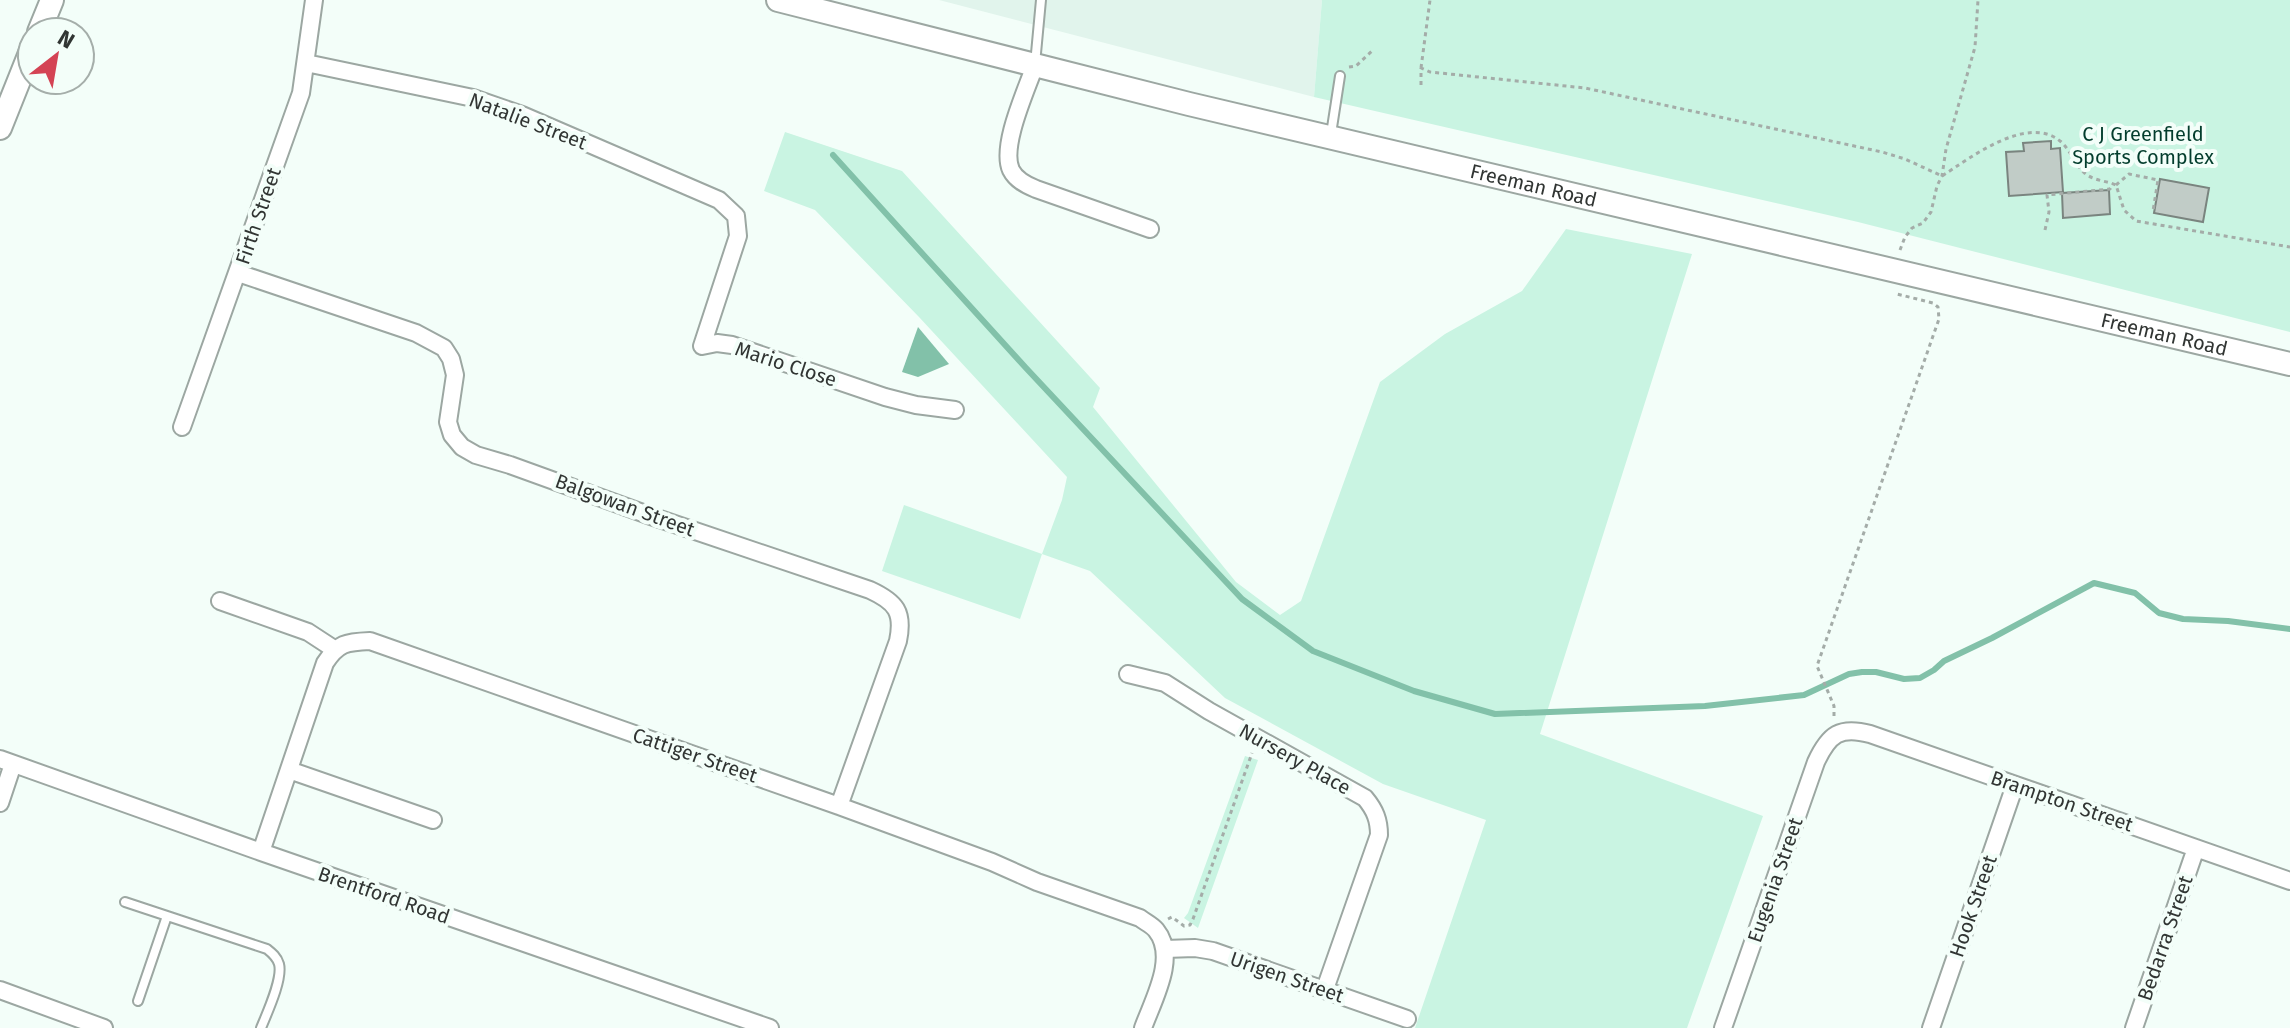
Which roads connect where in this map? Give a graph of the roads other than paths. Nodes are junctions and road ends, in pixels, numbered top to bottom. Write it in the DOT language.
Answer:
graph roads {
  1 [pos="314,0"];
  2 [pos="778,0"];
  3 [pos="1041,0"];
  4 [pos="306,63"];
  5 [pos="1035,65"];
  6 [pos="1340,76"];
  7 [pos="16,88"];
  8 [pos="0,128"];
  9 [pos="1331,137"];
  10 [pos="736,216"];
  11 [pos="1150,229"];
  12 [pos="238,273"];
  13 [pos="2290,364"];
  14 [pos="955,410"];
  15 [pos="182,427"];
  16 [pos="220,601"];
  17 [pos="334,649"];
  18 [pos="1128,674"];
  19 [pos="1833,736"];
  20 [pos="7,761"];
  21 [pos="289,770"];
  22 [pos="2015,785"];
  23 [pos="0,803"];
  24 [pos="839,806"];
  25 [pos="433,820"];
  26 [pos="2196,848"];
  27 [pos="261,852"];
  28 [pos="2290,881"];
  29 [pos="125,902"];
  30 [pos="167,916"];
  31 [pos="1165,949"];
  32 [pos="1325,989"];
  33 [pos="0,990"];
  34 [pos="138,1001"];
  35 [pos="1407,1019"];
  36 [pos="104,1028"];
  37 [pos="261,1028"];
  38 [pos="770,1028"];
  39 [pos="1143,1028"];
  40 [pos="1723,1028"];
  41 [pos="1931,1028"];
  42 [pos="2134,1028"];
  1 -- 4 [label="street, Firth Street"];
  2 -- 5 [label="street, Freeman Road"];
  3 -- 5 [label="lane"];
  4 -- 10 [label="street, Natalie Street"];
  4 -- 12 [label="street, Firth Street"];
  5 -- 9 [label="street, Freeman Road"];
  5 -- 11 [label="street"];
  6 -- 9 [label="lane"];
  7 -- 8 [label="street"];
  9 -- 13 [label="street, Freeman Road"];
  10 -- 14 [label="street, Mario Close"];
  12 -- 15 [label="street, Firth Street"];
  12 -- 24 [label="street, Balgowan Street"];
  16 -- 17 [label="street"];
  17 -- 21 [label="street"];
  17 -- 24 [label="street, Cattiger Street"];
  18 -- 32 [label="street, Nursery Place"];
  19 -- 22 [label="street, Brampton Street"];
  19 -- 40 [label="street, Eugenia Street"];
  20 -- 23 [label="street"];
  20 -- 27 [label="street, Brentford Road"];
  21 -- 25 [label="street"];
  21 -- 27 [label="street"];
  22 -- 26 [label="street, Brampton Street"];
  22 -- 41 [label="street, Hook Street"];
  24 -- 31 [label="street, Cattiger Street"];
  26 -- 28 [label="street, Brampton Street"];
  26 -- 42 [label="street, Bedarra Street"];
  27 -- 38 [label="street, Brentford Road"];
  29 -- 30 [label="lane"];
  30 -- 34 [label="lane"];
  30 -- 37 [label="lane"];
  31 -- 32 [label="street, Urigen Street"];
  31 -- 39 [label="street"];
  32 -- 35 [label="street, Urigen Street"];
  33 -- 36 [label="street"];
}
